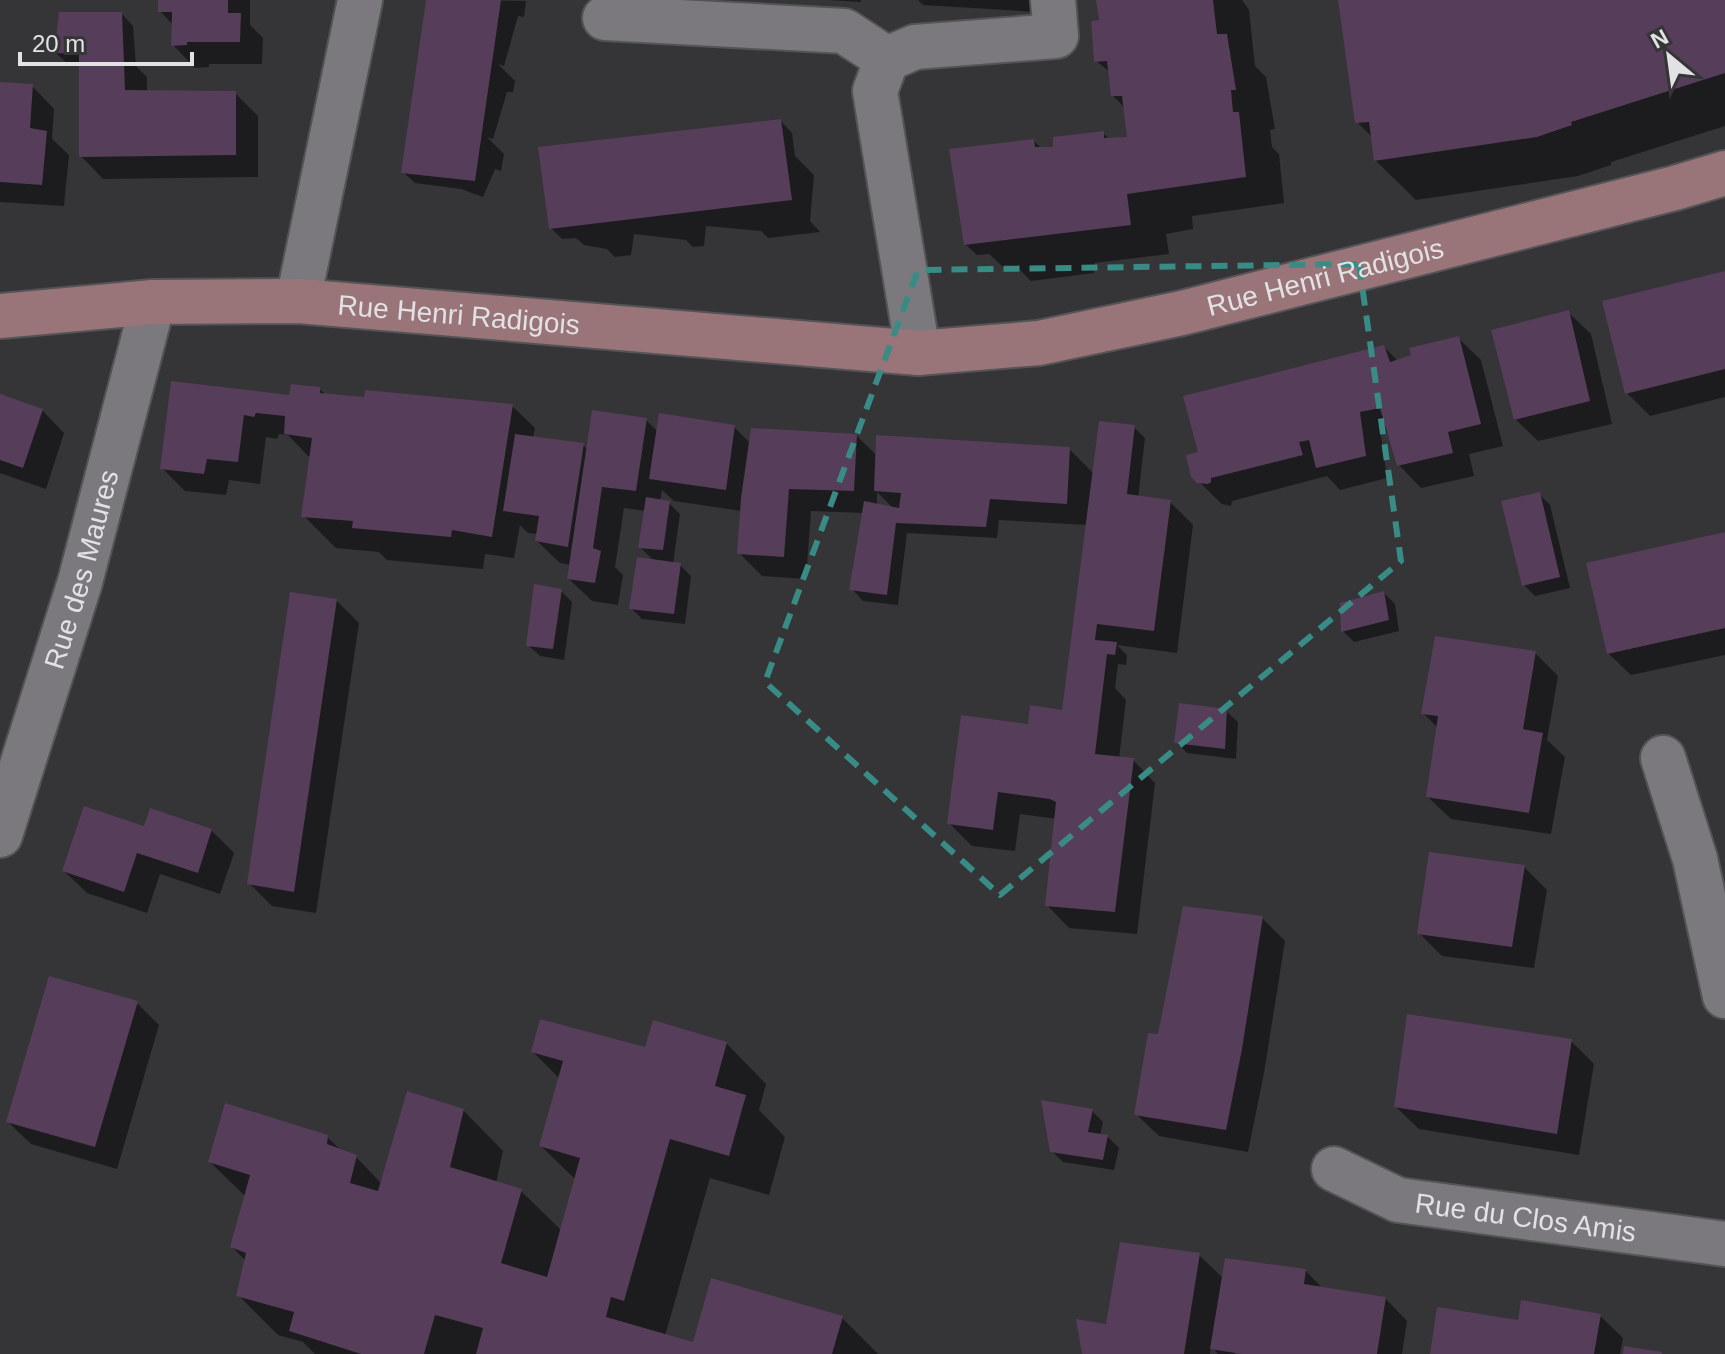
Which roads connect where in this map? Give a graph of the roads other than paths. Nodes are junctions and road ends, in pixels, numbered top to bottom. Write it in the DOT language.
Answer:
graph roads {
  1 [pos="360,0"];
  2 [pos="1053,0"];
  3 [pos="605,18"];
  4 [pos="887,59"];
  5 [pos="1725,173"];
  6 [pos="298,301"];
  7 [pos="153,302"];
  8 [pos="0,316"];
  9 [pos="918,353"];
  10 [pos="1663,758"];
  11 [pos="0,835"];
  12 [pos="1725,996"];
  13 [pos="1334,1169"];
  14 [pos="1725,1244"];
  1 -- 6 [label="street"];
  2 -- 4 [label="street"];
  3 -- 4 [label="street"];
  4 -- 9 [label="street"];
  5 -- 9 [label="street, Rue Henri Radigois"];
  6 -- 7 [label="street, Rue Henri Radigois"];
  6 -- 9 [label="street, Rue Henri Radigois"];
  7 -- 8 [label="street, Rue Henri Radigois"];
  7 -- 11 [label="street, Rue des Maures"];
  10 -- 12 [label="street"];
  13 -- 14 [label="street, Rue du Clos Amis"];
}
